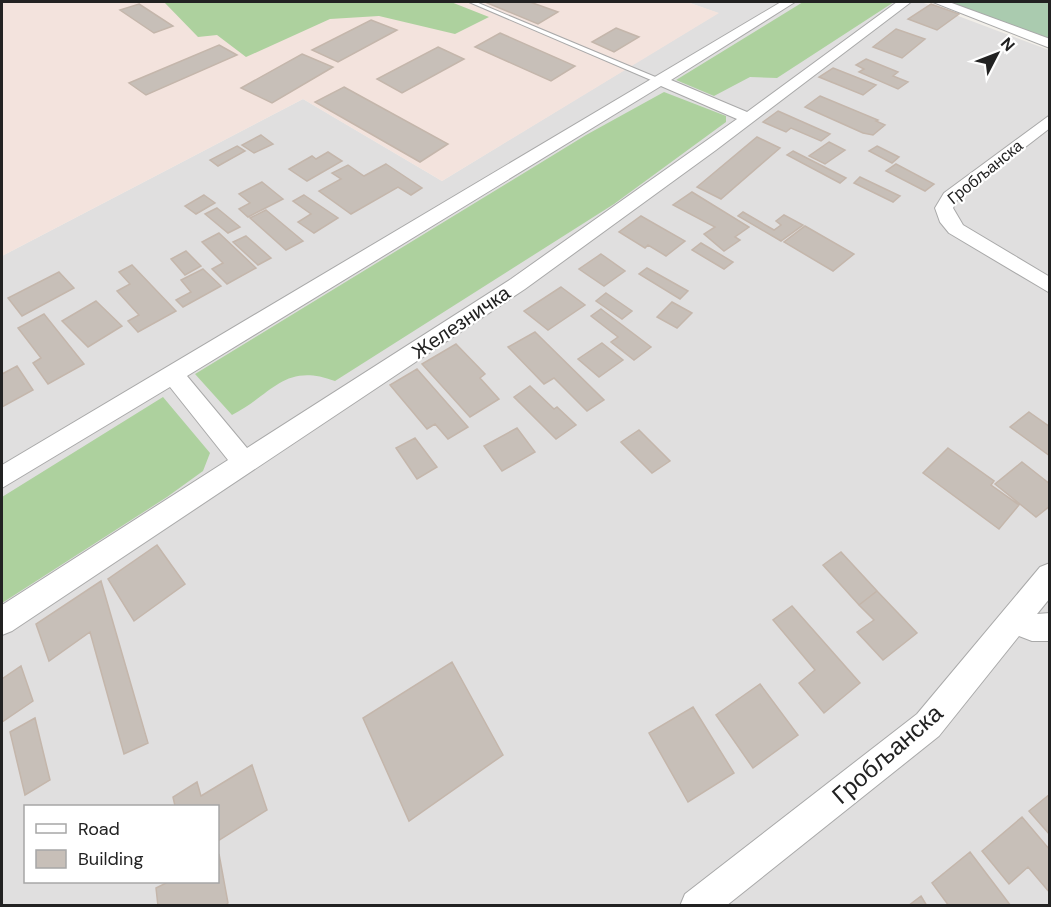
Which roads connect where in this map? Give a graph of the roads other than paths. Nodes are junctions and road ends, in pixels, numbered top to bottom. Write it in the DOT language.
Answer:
graph roads {
  1 [pos="472,2"];
  2 [pos="789,2"];
  3 [pos="905,2"];
  4 [pos="939,2"];
  5 [pos="1050,44"];
  6 [pos="661,81"];
  7 [pos="748,118"];
  8 [pos="1050,120"];
  9 [pos="1050,286"];
  10 [pos="172,373"];
  11 [pos="244,463"];
  12 [pos="2,477"];
  13 [pos="1050,576"];
  14 [pos="1017,619"];
  15 [pos="2,621"];
  16 [pos="1050,627"];
  17 [pos="697,906"];
  1 -- 6 [label="lane"];
  2 -- 6 [label="street"];
  3 -- 7 [label="street, Железничка"];
  4 -- 5 [label="street"];
  6 -- 7 [label="street"];
  6 -- 10 [label="street"];
  7 -- 11 [label="street, Железничка"];
  8 -- 9 [label="street, Гробљанска"];
  10 -- 11 [label="street"];
  10 -- 12 [label="street"];
  11 -- 15 [label="street, Железничка"];
  13 -- 14 [label="street, Гробљанска"];
  14 -- 16 [label="street"];
  14 -- 17 [label="street, Гробљанска"];
}
